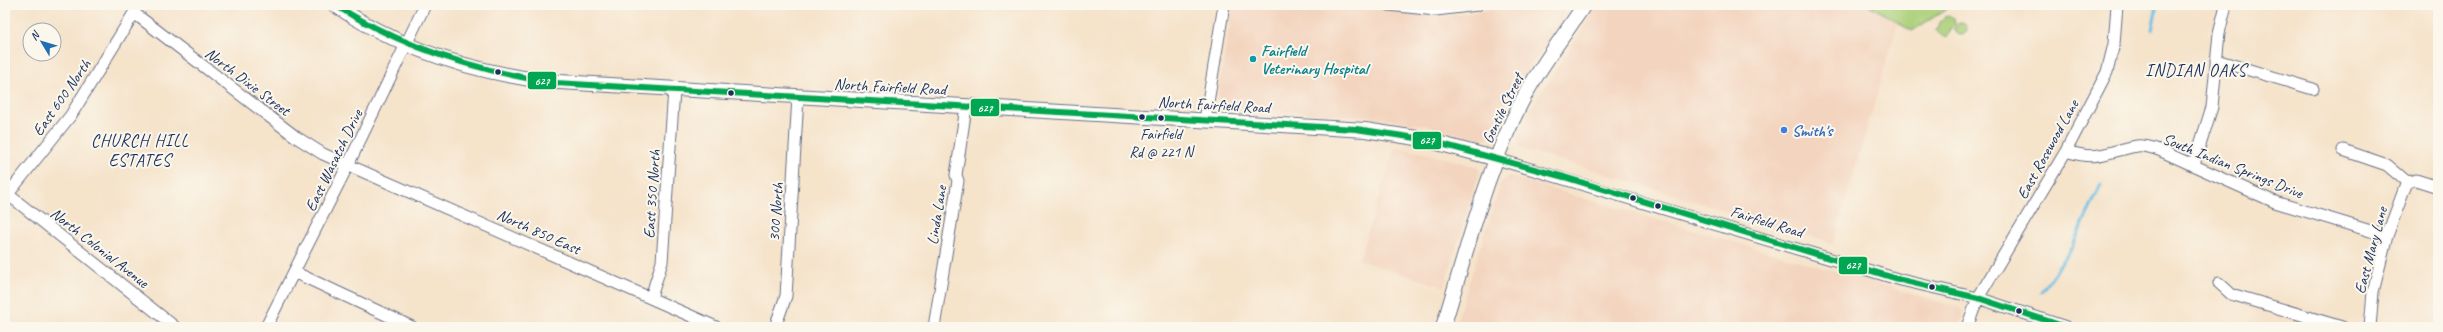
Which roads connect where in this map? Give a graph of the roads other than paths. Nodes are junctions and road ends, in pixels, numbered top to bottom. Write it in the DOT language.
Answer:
graph roads {
  1 [pos="335,5"];
  2 [pos="425,5"];
  3 [pos="1224,5"];
  4 [pos="1389,5"];
  5 [pos="1477,5"];
  6 [pos="1584,5"];
  7 [pos="2117,5"];
  8 [pos="2226,5"];
  9 [pos="134,13"];
  10 [pos="407,44"];
  11 [pos="2216,60"];
  12 [pos="2313,89"];
  13 [pos="674,90"];
  14 [pos="798,97"];
  15 [pos="966,107"];
  16 [pos="1205,120"];
  17 [pos="1457,148"];
  18 [pos="2342,150"];
  19 [pos="2066,151"];
  20 [pos="1497,159"];
  21 [pos="2194,164"];
  22 [pos="348,165"];
  23 [pos="2407,182"];
  24 [pos="2438,187"];
  25 [pos="6,193"];
  26 [pos="2387,236"];
  27 [pos="294,272"];
  28 [pos="2219,283"];
  29 [pos="651,297"];
  30 [pos="1978,298"];
  31 [pos="175,327"];
  32 [pos="266,327"];
  33 [pos="412,327"];
  34 [pos="716,327"];
  35 [pos="776,327"];
  36 [pos="934,327"];
  37 [pos="1443,327"];
  38 [pos="1967,327"];
  39 [pos="2066,327"];
  40 [pos="2342,327"];
  41 [pos="2370,327"];
  1 -- 10 [label="main road, North Fairfield Road"];
  2 -- 10 [label="street, East Wasatch Drive"];
  3 -- 16 [label="street"];
  4 -- 5 [label="street"];
  6 -- 20 [label="main road, Gentile Street"];
  7 -- 19 [label="street, East Rosewood Lane"];
  8 -- 11 [label="street"];
  9 -- 22 [label="street, North Dixie Street"];
  9 -- 25 [label="street, East 600 North"];
  10 -- 13 [label="main road, North Fairfield Road"];
  10 -- 22 [label="street, East Wasatch Drive"];
  11 -- 12 [label="street"];
  11 -- 21 [label="street"];
  13 -- 14 [label="main road, North Fairfield Road"];
  13 -- 29 [label="street, East 350 North"];
  14 -- 15 [label="main road, North Fairfield Road"];
  14 -- 35 [label="street, 300 North"];
  15 -- 16 [label="main road, North Fairfield Road"];
  15 -- 36 [label="street, Linda Lane"];
  16 -- 17 [label="main road, North Fairfield Road"];
  17 -- 20 [label="main road, Fairfield Road"];
  18 -- 23 [label="street"];
  19 -- 21 [label="street, South Indian Springs Drive"];
  19 -- 30 [label="street, East Rosewood Lane"];
  20 -- 30 [label="street, Fairfield Road"];
  20 -- 37 [label="main road, Gentile Street"];
  21 -- 26 [label="street, South Indian Springs Drive"];
  22 -- 27 [label="street, East Wasatch Drive"];
  22 -- 29 [label="street, North 850 East"];
  23 -- 24 [label="street"];
  23 -- 26 [label="street, East Mary Lane"];
  25 -- 31 [label="street, North Colonial Avenue"];
  26 -- 41 [label="street, East Mary Lane"];
  27 -- 32 [label="street, East Wasatch Drive"];
  27 -- 33 [label="street"];
  28 -- 40 [label="street"];
  29 -- 34 [label="street, North 850 East"];
  30 -- 38 [label="street, East Rosewood Lane"];
  30 -- 39 [label="street, Fairfield Road"];
}
